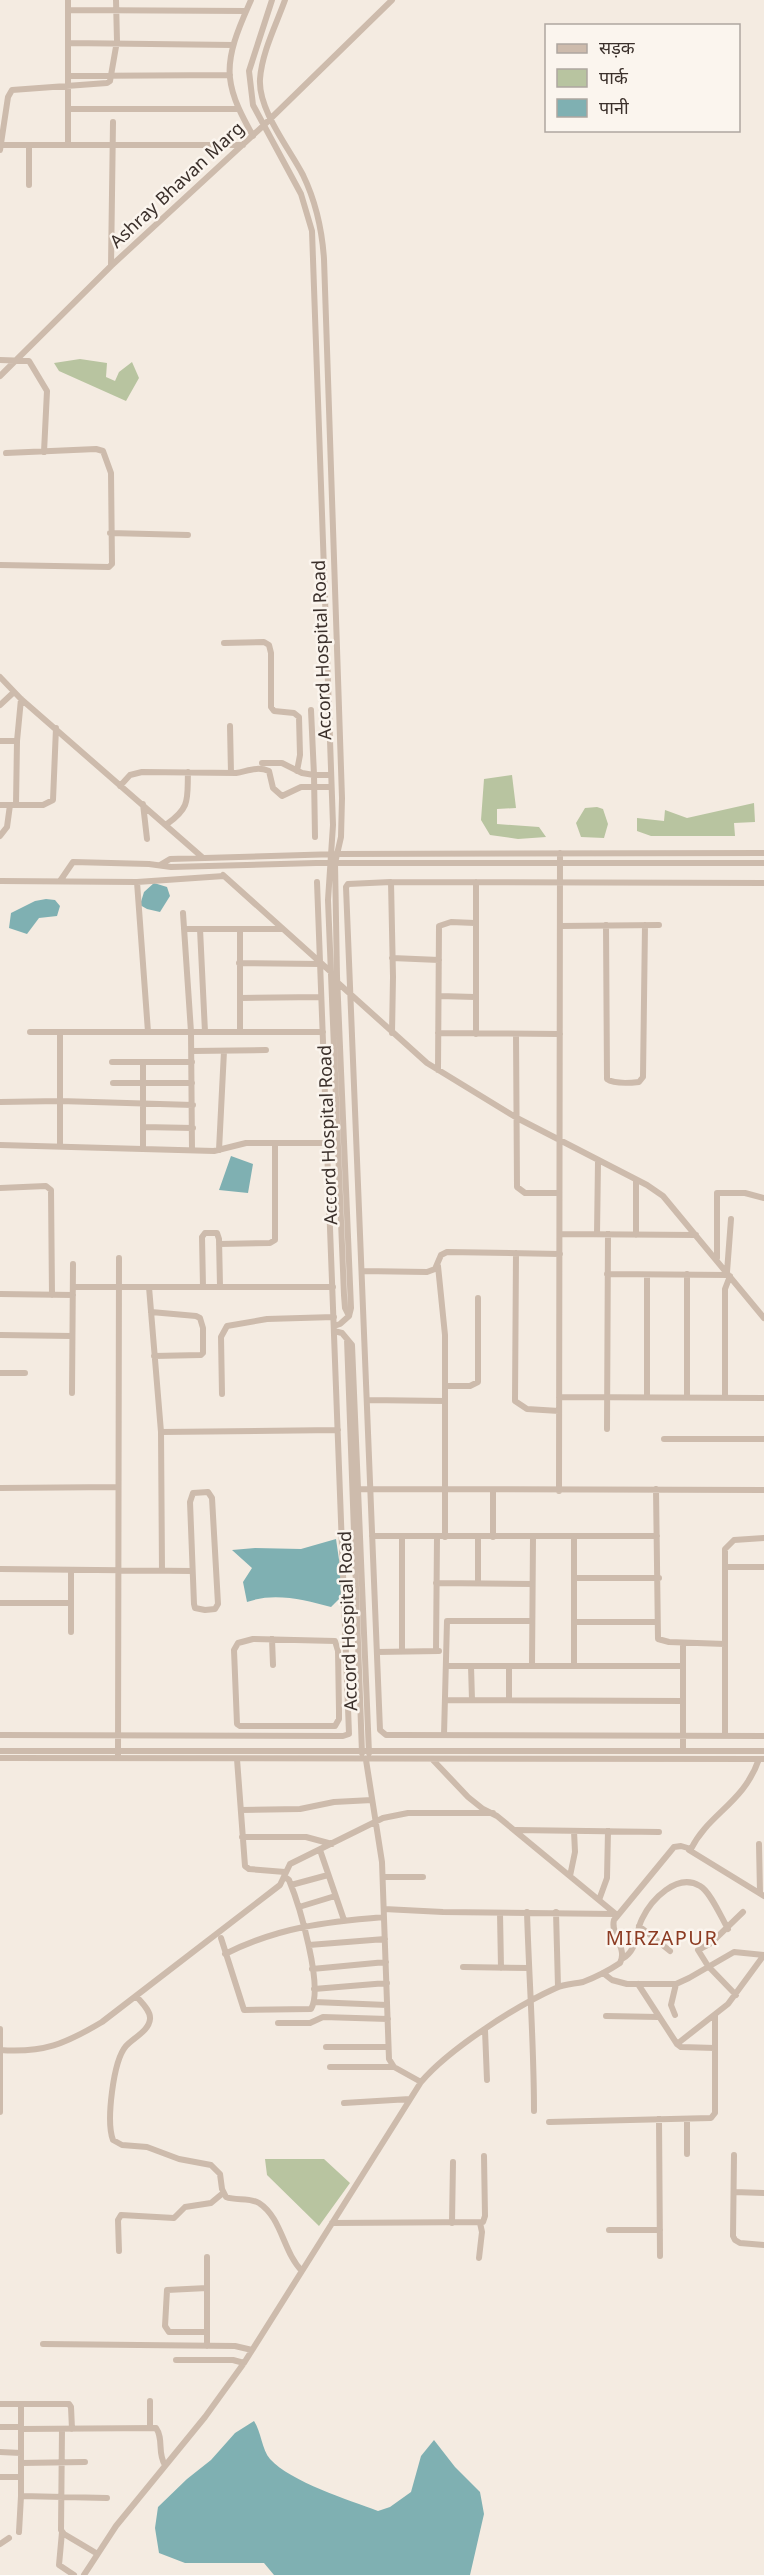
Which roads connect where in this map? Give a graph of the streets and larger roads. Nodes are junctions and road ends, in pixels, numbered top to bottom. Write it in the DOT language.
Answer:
graph roads {
  1 [pos="68,0"];
  2 [pos="116,0"];
  3 [pos="251,0"];
  4 [pos="272,0"];
  5 [pos="285,0"];
  6 [pos="392,0"];
  7 [pos="68,10"];
  8 [pos="116,10"];
  9 [pos="246,11"];
  10 [pos="68,43"];
  11 [pos="117,43"];
  12 [pos="233,45"];
  13 [pos="112,75"];
  14 [pos="230,75"];
  15 [pos="68,76"];
  16 [pos="68,86"];
  17 [pos="239,108"];
  18 [pos="68,109"];
  19 [pos="271,118"];
  20 [pos="113,122"];
  21 [pos="263,126"];
  22 [pos="253,136"];
  23 [pos="112,144"];
  24 [pos="29,145"];
  25 [pos="68,145"];
  26 [pos="243,145"];
  27 [pos="0,146"];
  28 [pos="28,185"];
  29 [pos="111,266"];
  30 [pos="0,360"];
  31 [pos="19,360"];
  32 [pos="0,376"];
  33 [pos="44,452"];
  34 [pos="6,453"];
  35 [pos="110,533"];
  36 [pos="188,535"];
  37 [pos="0,565"];
  38 [pos="224,643"];
  39 [pos="0,677"];
  40 [pos="14,692"];
  41 [pos="21,699"];
  42 [pos="0,705"];
  43 [pos="311,710"];
  44 [pos="230,726"];
  45 [pos="56,728"];
  46 [pos="0,741"];
  47 [pos="17,741"];
  48 [pos="262,763"];
  49 [pos="297,771"];
  50 [pos="188,772"];
  51 [pos="231,773"];
  52 [pos="314,775"];
  53 [pos="330,775"];
  54 [pos="120,786"];
  55 [pos="315,787"];
  56 [pos="331,787"];
  57 [pos="143,803"];
  58 [pos="0,805"];
  59 [pos="13,805"];
  60 [pos="167,824"];
  61 [pos="0,836"];
  62 [pos="315,837"];
  63 [pos="147,839"];
  64 [pos="560,853"];
  65 [pos="764,853"];
  66 [pos="330,854"];
  67 [pos="338,854"];
  68 [pos="202,857"];
  69 [pos="332,863"];
  70 [pos="560,863"];
  71 [pos="764,863"];
  72 [pos="159,865"];
  73 [pos="214,867"];
  74 [pos="224,876"];
  75 [pos="0,881"];
  76 [pos="60,881"];
  77 [pos="137,882"];
  78 [pos="317,882"];
  79 [pos="391,882"];
  80 [pos="476,882"];
  81 [pos="764,882"];
  82 [pos="560,883"];
  83 [pos="183,913"];
  84 [pos="475,923"];
  85 [pos="606,925"];
  86 [pos="645,925"];
  87 [pos="659,925"];
  88 [pos="561,926"];
  89 [pos="184,929"];
  90 [pos="200,929"];
  91 [pos="240,929"];
  92 [pos="283,929"];
  93 [pos="392,958"];
  94 [pos="439,960"];
  95 [pos="239,963"];
  96 [pos="320,964"];
  97 [pos="331,972"];
  98 [pos="337,982"];
  99 [pos="349,991"];
  100 [pos="439,996"];
  101 [pos="321,997"];
  102 [pos="475,997"];
  103 [pos="240,998"];
  104 [pos="30,1032"];
  105 [pos="60,1032"];
  106 [pos="148,1032"];
  107 [pos="191,1032"];
  108 [pos="204,1032"];
  109 [pos="240,1032"];
  110 [pos="323,1032"];
  111 [pos="392,1033"];
  112 [pos="438,1033"];
  113 [pos="476,1034"];
  114 [pos="516,1034"];
  115 [pos="560,1034"];
  116 [pos="266,1050"];
  117 [pos="192,1051"];
  118 [pos="224,1051"];
  119 [pos="112,1062"];
  120 [pos="143,1062"];
  121 [pos="192,1062"];
  122 [pos="438,1070"];
  123 [pos="112,1083"];
  124 [pos="143,1083"];
  125 [pos="192,1083"];
  126 [pos="60,1101"];
  127 [pos="0,1102"];
  128 [pos="143,1105"];
  129 [pos="193,1105"];
  130 [pos="516,1118"];
  131 [pos="143,1128"];
  132 [pos="193,1128"];
  133 [pos="559,1141"];
  134 [pos="275,1143"];
  135 [pos="326,1143"];
  136 [pos="0,1145"];
  137 [pos="60,1145"];
  138 [pos="143,1148"];
  139 [pos="192,1150"];
  140 [pos="219,1150"];
  141 [pos="598,1161"];
  142 [pos="636,1181"];
  143 [pos="0,1188"];
  144 [pos="559,1193"];
  145 [pos="764,1198"];
  146 [pos="731,1220"];
  147 [pos="560,1234"];
  148 [pos="597,1234"];
  149 [pos="608,1234"];
  150 [pos="636,1235"];
  151 [pos="696,1235"];
  152 [pos="219,1244"];
  153 [pos="516,1253"];
  154 [pos="560,1254"];
  155 [pos="119,1258"];
  156 [pos="717,1259"];
  157 [pos="73,1264"];
  158 [pos="438,1266"];
  159 [pos="362,1271"];
  160 [pos="607,1274"];
  161 [pos="687,1274"];
  162 [pos="728,1274"];
  163 [pos="647,1275"];
  164 [pos="220,1286"];
  165 [pos="73,1287"];
  166 [pos="119,1287"];
  167 [pos="149,1287"];
  168 [pos="203,1287"];
  169 [pos="333,1287"];
  170 [pos="0,1294"];
  171 [pos="52,1295"];
  172 [pos="73,1295"];
  173 [pos="478,1298"];
  174 [pos="151,1312"];
  175 [pos="349,1316"];
  176 [pos="334,1317"];
  177 [pos="764,1318"];
  178 [pos="334,1328"];
  179 [pos="0,1335"];
  180 [pos="72,1336"];
  181 [pos="347,1339"];
  182 [pos="154,1356"];
  183 [pos="0,1373"];
  184 [pos="25,1373"];
  185 [pos="445,1386"];
  186 [pos="72,1392"];
  187 [pos="222,1394"];
  188 [pos="559,1397"];
  189 [pos="607,1397"];
  190 [pos="647,1397"];
  191 [pos="687,1397"];
  192 [pos="725,1397"];
  193 [pos="764,1398"];
  194 [pos="367,1400"];
  195 [pos="445,1401"];
  196 [pos="559,1411"];
  197 [pos="607,1429"];
  198 [pos="338,1430"];
  199 [pos="161,1432"];
  200 [pos="664,1439"];
  201 [pos="764,1439"];
  202 [pos="118,1487"];
  203 [pos="0,1488"];
  204 [pos="358,1489"];
  205 [pos="369,1489"];
  206 [pos="656,1489"];
  207 [pos="445,1490"];
  208 [pos="764,1490"];
  209 [pos="493,1491"];
  210 [pos="559,1491"];
  211 [pos="372,1536"];
  212 [pos="402,1536"];
  213 [pos="657,1536"];
  214 [pos="436,1537"];
  215 [pos="445,1537"];
  216 [pos="478,1537"];
  217 [pos="493,1537"];
  218 [pos="532,1537"];
  219 [pos="574,1537"];
  220 [pos="764,1538"];
  221 [pos="725,1567"];
  222 [pos="764,1567"];
  223 [pos="0,1569"];
  224 [pos="71,1570"];
  225 [pos="162,1570"];
  226 [pos="118,1571"];
  227 [pos="192,1571"];
  228 [pos="574,1578"];
  229 [pos="659,1578"];
  230 [pos="436,1583"];
  231 [pos="478,1583"];
  232 [pos="532,1584"];
  233 [pos="0,1603"];
  234 [pos="71,1603"];
  235 [pos="532,1621"];
  236 [pos="574,1622"];
  237 [pos="657,1622"];
  238 [pos="71,1632"];
  239 [pos="272,1639"];
  240 [pos="682,1643"];
  241 [pos="725,1644"];
  242 [pos="402,1651"];
  243 [pos="436,1651"];
  244 [pos="445,1651"];
  245 [pos="377,1652"];
  246 [pos="273,1665"];
  247 [pos="446,1666"];
  248 [pos="471,1666"];
  249 [pos="509,1666"];
  250 [pos="532,1666"];
  251 [pos="574,1666"];
  252 [pos="683,1666"];
  253 [pos="446,1700"];
  254 [pos="472,1700"];
  255 [pos="509,1700"];
  256 [pos="683,1701"];
  257 [pos="284,1726"];
  258 [pos="0,1735"];
  259 [pos="118,1735"];
  260 [pos="284,1735"];
  261 [pos="444,1735"];
  262 [pos="683,1736"];
  263 [pos="725,1736"];
  264 [pos="764,1736"];
  265 [pos="0,1751"];
  266 [pos="366,1751"];
  267 [pos="683,1751"];
  268 [pos="764,1751"];
  269 [pos="118,1755"];
  270 [pos="0,1758"];
  271 [pos="237,1759"];
  272 [pos="432,1759"];
  273 [pos="761,1759"];
  274 [pos="366,1760"];
  275 [pos="372,1800"];
  276 [pos="241,1810"];
  277 [pos="493,1813"];
  278 [pos="375,1822"];
  279 [pos="514,1830"];
  280 [pos="574,1831"];
  281 [pos="608,1832"];
  282 [pos="659,1832"];
  283 [pos="242,1837"];
  284 [pos="332,1844"];
  285 [pos="759,1844"];
  286 [pos="320,1850"];
  287 [pos="688,1850"];
  288 [pos="285,1875"];
  289 [pos="328,1875"];
  290 [pos="570,1876"];
  291 [pos="383,1877"];
  292 [pos="423,1877"];
  293 [pos="291,1885"];
  294 [pos="762,1895"];
  295 [pos="335,1896"];
  296 [pos="599,1900"];
  297 [pos="298,1907"];
  298 [pos="384,1909"];
  299 [pos="527,1912"];
  300 [pos="556,1912"];
  301 [pos="743,1912"];
  302 [pos="500,1913"];
  303 [pos="617,1915"];
  304 [pos="384,1917"];
  305 [pos="344,1920"];
  306 [pos="305,1925"];
  307 [pos="639,1926"];
  308 [pos="728,1929"];
  309 [pos="221,1938"];
  310 [pos="385,1939"];
  311 [pos="309,1945"];
  312 [pos="670,1951"];
  313 [pos="225,1954"];
  314 [pos="622,1959"];
  315 [pos="386,1962"];
  316 [pos="708,1966"];
  317 [pos="463,1967"];
  318 [pos="501,1968"];
  319 [pos="529,1968"];
  320 [pos="312,1969"];
  321 [pos="603,1973"];
  322 [pos="387,1983"];
  323 [pos="638,1984"];
  324 [pos="676,1984"];
  325 [pos="558,1987"];
  326 [pos="314,1989"];
  327 [pos="736,1995"];
  328 [pos="136,1996"];
  329 [pos="530,2001"];
  330 [pos="314,2002"];
  331 [pos="387,2005"];
  332 [pos="715,2015"];
  333 [pos="606,2016"];
  334 [pos="675,2016"];
  335 [pos="658,2017"];
  336 [pos="388,2019"];
  337 [pos="278,2023"];
  338 [pos="0,2029"];
  339 [pos="485,2030"];
  340 [pos="677,2044"];
  341 [pos="326,2047"];
  342 [pos="387,2047"];
  343 [pos="715,2048"];
  344 [pos="0,2049"];
  345 [pos="330,2067"];
  346 [pos="394,2067"];
  347 [pos="487,2080"];
  348 [pos="421,2082"];
  349 [pos="410,2100"];
  350 [pos="344,2103"];
  351 [pos="534,2111"];
  352 [pos="0,2112"];
  353 [pos="659,2119"];
  354 [pos="687,2119"];
  355 [pos="549,2122"];
  356 [pos="687,2154"];
  357 [pos="734,2155"];
  358 [pos="484,2156"];
  359 [pos="453,2162"];
  360 [pos="734,2192"];
  361 [pos="223,2193"];
  362 [pos="764,2193"];
  363 [pos="332,2223"];
  364 [pos="452,2223"];
  365 [pos="480,2223"];
  366 [pos="609,2230"];
  367 [pos="660,2230"];
  368 [pos="764,2245"];
  369 [pos="119,2250"];
  370 [pos="660,2256"];
  371 [pos="207,2257"];
  372 [pos="479,2258"];
  373 [pos="302,2271"];
  374 [pos="207,2288"];
  375 [pos="207,2332"];
  376 [pos="172,2333"];
  377 [pos="43,2344"];
  378 [pos="171,2346"];
  379 [pos="207,2346"];
  380 [pos="252,2350"];
  381 [pos="176,2360"];
  382 [pos="244,2363"];
  383 [pos="150,2401"];
  384 [pos="0,2404"];
  385 [pos="21,2405"];
  386 [pos="0,2427"];
  387 [pos="150,2427"];
  388 [pos="21,2428"];
  389 [pos="62,2429"];
  390 [pos="72,2429"];
  391 [pos="0,2452"];
  392 [pos="21,2453"];
  393 [pos="62,2462"];
  394 [pos="85,2462"];
  395 [pos="21,2463"];
  396 [pos="165,2465"];
  397 [pos="0,2477"];
  398 [pos="21,2477"];
  399 [pos="21,2496"];
  400 [pos="62,2498"];
  401 [pos="107,2498"];
  402 [pos="19,2532"];
  403 [pos="62,2532"];
  404 [pos="9,2538"];
  405 [pos="0,2542"];
  406 [pos="96,2553"];
  407 [pos="74,2575"];
  408 [pos="84,2575"];
  1 -- 7 [label="street"];
  2 -- 8 [label="street"];
  3 -- 9 [label="street"];
  4 -- 21 [label="street"];
  5 -- 19 [label="street, Accord Hospital Road"];
  6 -- 19 [label="street, Ashray Bhavan Marg"];
  7 -- 8 [label="street"];
  7 -- 10 [label="street"];
  8 -- 9 [label="street"];
  8 -- 11 [label="street"];
  9 -- 12 [label="street"];
  10 -- 11 [label="street"];
  10 -- 15 [label="street"];
  11 -- 12 [label="street"];
  11 -- 13 [label="street"];
  12 -- 14 [label="street"];
  13 -- 14 [label="street"];
  13 -- 15 [label="street"];
  13 -- 16 [label="street"];
  14 -- 17 [label="street"];
  15 -- 16 [label="street"];
  16 -- 18 [label="street"];
  16 -- 27 [label="street"];
  17 -- 18 [label="street"];
  17 -- 22 [label="street"];
  18 -- 25 [label="street"];
  19 -- 21 [label="street, Ashray Bhavan Marg"];
  19 -- 67 [label="street, Accord Hospital Road"];
  20 -- 23 [label="street"];
  21 -- 22 [label="street, Ashray Bhavan Marg"];
  21 -- 53 [label="street"];
  22 -- 26 [label="street, Ashray Bhavan Marg"];
  23 -- 25 [label="street"];
  23 -- 26 [label="street"];
  23 -- 29 [label="street"];
  24 -- 25 [label="street"];
  24 -- 27 [label="street"];
  24 -- 28 [label="street"];
  26 -- 29 [label="street, Ashray Bhavan Marg"];
  29 -- 31 [label="street, Ashray Bhavan Marg"];
  30 -- 31 [label="street"];
  31 -- 32 [label="street, Ashray Bhavan Marg"];
  31 -- 33 [label="street"];
  33 -- 34 [label="street"];
  33 -- 35 [label="street"];
  35 -- 36 [label="street"];
  35 -- 37 [label="street"];
  38 -- 49 [label="street"];
  39 -- 40 [label="street"];
  40 -- 41 [label="street"];
  40 -- 42 [label="street"];
  41 -- 45 [label="street"];
  41 -- 47 [label="street"];
  43 -- 52 [label="street"];
  44 -- 51 [label="street"];
  45 -- 54 [label="street"];
  45 -- 59 [label="street"];
  46 -- 47 [label="street"];
  47 -- 59 [label="street"];
  48 -- 49 [label="street"];
  49 -- 52 [label="street"];
  50 -- 51 [label="street"];
  50 -- 54 [label="street"];
  50 -- 60 [label="street"];
  51 -- 55 [label="street"];
  52 -- 53 [label="street"];
  52 -- 55 [label="street"];
  53 -- 56 [label="street"];
  54 -- 57 [label="street"];
  55 -- 56 [label="street"];
  55 -- 62 [label="street"];
  56 -- 66 [label="street"];
  57 -- 60 [label="street"];
  57 -- 63 [label="street"];
  58 -- 59 [label="street"];
  59 -- 61 [label="street"];
  60 -- 68 [label="street"];
  64 -- 65 [label="street"];
  64 -- 67 [label="street"];
  64 -- 70 [label="street"];
  66 -- 67 [label="street"];
  66 -- 68 [label="street"];
  66 -- 69 [label="street"];
  67 -- 69 [label="street, Accord Hospital Road"];
  68 -- 72 [label="street"];
  69 -- 70 [label="street"];
  69 -- 73 [label="street"];
  69 -- 97 [label="street"];
  69 -- 98 [label="street, Accord Hospital Road"];
  70 -- 71 [label="street"];
  70 -- 82 [label="street"];
  72 -- 73 [label="street"];
  72 -- 76 [label="street"];
  73 -- 74 [label="street"];
  74 -- 77 [label="street"];
  74 -- 92 [label="street"];
  75 -- 76 [label="street"];
  76 -- 77 [label="street"];
  77 -- 106 [label="street"];
  78 -- 96 [label="street"];
  79 -- 80 [label="street"];
  79 -- 93 [label="street"];
  79 -- 99 [label="street"];
  80 -- 82 [label="street"];
  80 -- 84 [label="street"];
  81 -- 82 [label="street"];
  82 -- 88 [label="street"];
  83 -- 89 [label="street"];
  84 -- 94 [label="street"];
  84 -- 102 [label="street"];
  85 -- 86 [label="street"];
  85 -- 86 [label="street"];
  85 -- 88 [label="street"];
  86 -- 87 [label="street"];
  88 -- 115 [label="street"];
  89 -- 90 [label="street"];
  89 -- 107 [label="street"];
  90 -- 91 [label="street"];
  90 -- 108 [label="street"];
  91 -- 92 [label="street"];
  91 -- 95 [label="street"];
  92 -- 96 [label="street"];
  93 -- 94 [label="street"];
  93 -- 111 [label="street"];
  94 -- 100 [label="street"];
  95 -- 96 [label="street"];
  95 -- 103 [label="street"];
  96 -- 97 [label="street"];
  96 -- 101 [label="street"];
  97 -- 175 [label="street"];
  98 -- 99 [label="street"];
  98 -- 175 [label="street, Accord Hospital Road"];
  99 -- 111 [label="street"];
  99 -- 159 [label="street"];
  100 -- 102 [label="street"];
  100 -- 112 [label="street"];
  101 -- 103 [label="street"];
  101 -- 110 [label="street"];
  102 -- 113 [label="street"];
  103 -- 109 [label="street"];
  104 -- 105 [label="street"];
  105 -- 106 [label="street"];
  105 -- 126 [label="street"];
  106 -- 107 [label="street"];
  107 -- 108 [label="street"];
  107 -- 117 [label="street"];
  108 -- 109 [label="street"];
  109 -- 110 [label="street"];
  110 -- 135 [label="street"];
  111 -- 122 [label="street"];
  112 -- 113 [label="street"];
  112 -- 122 [label="street"];
  113 -- 114 [label="street"];
  114 -- 115 [label="street"];
  114 -- 130 [label="street"];
  115 -- 133 [label="street"];
  116 -- 118 [label="street"];
  117 -- 118 [label="street"];
  117 -- 121 [label="street"];
  118 -- 140 [label="street"];
  119 -- 120 [label="street"];
  120 -- 121 [label="street"];
  120 -- 124 [label="street"];
  121 -- 125 [label="street"];
  122 -- 130 [label="street"];
  123 -- 124 [label="street"];
  124 -- 125 [label="street"];
  124 -- 128 [label="street"];
  125 -- 129 [label="street"];
  126 -- 127 [label="street"];
  126 -- 128 [label="street"];
  126 -- 137 [label="street"];
  128 -- 129 [label="street"];
  128 -- 131 [label="street"];
  129 -- 132 [label="street"];
  130 -- 133 [label="street"];
  130 -- 144 [label="street"];
  131 -- 132 [label="street"];
  131 -- 138 [label="street"];
  132 -- 139 [label="street"];
  133 -- 141 [label="street"];
  133 -- 144 [label="street"];
  134 -- 135 [label="street"];
  134 -- 140 [label="street"];
  134 -- 152 [label="street"];
  135 -- 169 [label="street"];
  136 -- 137 [label="street"];
  137 -- 138 [label="street"];
  138 -- 139 [label="street"];
  139 -- 140 [label="street"];
  141 -- 142 [label="street"];
  141 -- 148 [label="street"];
  142 -- 150 [label="street"];
  142 -- 151 [label="street"];
  143 -- 171 [label="street"];
  144 -- 147 [label="street"];
  145 -- 156 [label="street"];
  146 -- 162 [label="street"];
  147 -- 148 [label="street"];
  147 -- 154 [label="street"];
  148 -- 149 [label="street"];
  149 -- 150 [label="street"];
  149 -- 160 [label="street"];
  150 -- 151 [label="street"];
  151 -- 156 [label="street"];
  152 -- 164 [label="street"];
  152 -- 168 [label="street"];
  153 -- 154 [label="street"];
  153 -- 158 [label="street"];
  153 -- 196 [label="street"];
  154 -- 188 [label="street"];
  155 -- 166 [label="street"];
  156 -- 162 [label="street"];
  157 -- 165 [label="street"];
  158 -- 159 [label="street"];
  158 -- 185 [label="street"];
  159 -- 194 [label="street"];
  160 -- 163 [label="street"];
  160 -- 189 [label="street"];
  161 -- 162 [label="street"];
  161 -- 163 [label="street"];
  161 -- 191 [label="street"];
  162 -- 177 [label="street"];
  162 -- 192 [label="street"];
  163 -- 190 [label="street"];
  164 -- 168 [label="street"];
  164 -- 169 [label="street"];
  165 -- 166 [label="street"];
  165 -- 172 [label="street"];
  166 -- 167 [label="street"];
  166 -- 202 [label="street"];
  167 -- 168 [label="street"];
  167 -- 174 [label="street"];
  169 -- 176 [label="street"];
  170 -- 171 [label="street"];
  171 -- 172 [label="street"];
  172 -- 180 [label="street"];
  173 -- 185 [label="street"];
  174 -- 182 [label="street"];
  174 -- 182 [label="street"];
  175 -- 178 [label="street"];
  176 -- 178 [label="street"];
  176 -- 187 [label="street"];
  178 -- 181 [label="street"];
  178 -- 198 [label="street"];
  179 -- 180 [label="street"];
  180 -- 186 [label="street"];
  181 -- 204 [label="street, Accord Hospital Road"];
  181 -- 266 [label="street"];
  182 -- 199 [label="street"];
  183 -- 184 [label="street"];
  185 -- 195 [label="street"];
  188 -- 189 [label="street"];
  188 -- 196 [label="street"];
  189 -- 190 [label="street"];
  189 -- 197 [label="street"];
  190 -- 191 [label="street"];
  191 -- 192 [label="street"];
  192 -- 193 [label="street"];
  194 -- 195 [label="street"];
  194 -- 205 [label="street"];
  195 -- 207 [label="street"];
  196 -- 210 [label="street"];
  198 -- 199 [label="street"];
  198 -- 260 [label="street"];
  199 -- 225 [label="street"];
  200 -- 201 [label="street"];
  202 -- 203 [label="street"];
  202 -- 226 [label="street"];
  204 -- 205 [label="street"];
  204 -- 266 [label="street, Accord Hospital Road"];
  205 -- 207 [label="street"];
  205 -- 211 [label="street"];
  206 -- 208 [label="street"];
  206 -- 210 [label="street"];
  206 -- 213 [label="street"];
  207 -- 209 [label="street"];
  207 -- 215 [label="street"];
  209 -- 210 [label="street"];
  209 -- 217 [label="street"];
  211 -- 212 [label="street"];
  211 -- 245 [label="street"];
  212 -- 214 [label="street"];
  212 -- 242 [label="street"];
  213 -- 219 [label="street"];
  213 -- 229 [label="street"];
  214 -- 215 [label="street"];
  214 -- 230 [label="street"];
  215 -- 216 [label="street"];
  216 -- 217 [label="street"];
  216 -- 231 [label="street"];
  217 -- 218 [label="street"];
  218 -- 219 [label="street"];
  218 -- 232 [label="street"];
  219 -- 228 [label="street"];
  220 -- 221 [label="street"];
  221 -- 222 [label="street"];
  221 -- 241 [label="street"];
  223 -- 224 [label="street"];
  224 -- 226 [label="street"];
  224 -- 234 [label="street"];
  225 -- 226 [label="street"];
  225 -- 227 [label="street"];
  226 -- 259 [label="street"];
  227 -- 227 [label="street"];
  228 -- 229 [label="street"];
  228 -- 236 [label="street"];
  229 -- 237 [label="street"];
  230 -- 231 [label="street"];
  230 -- 243 [label="street"];
  231 -- 232 [label="street"];
  232 -- 235 [label="street"];
  233 -- 234 [label="street"];
  234 -- 238 [label="street"];
  235 -- 244 [label="street"];
  235 -- 250 [label="street"];
  236 -- 237 [label="street"];
  236 -- 251 [label="street"];
  237 -- 240 [label="street"];
  239 -- 246 [label="street"];
  239 -- 257 [label="street"];
  239 -- 257 [label="street"];
  240 -- 241 [label="street"];
  240 -- 252 [label="street"];
  241 -- 263 [label="street"];
  242 -- 243 [label="street"];
  242 -- 245 [label="street"];
  243 -- 244 [label="street"];
  244 -- 247 [label="street"];
  245 -- 261 [label="street"];
  247 -- 248 [label="street"];
  247 -- 253 [label="street"];
  248 -- 249 [label="street"];
  248 -- 254 [label="street"];
  249 -- 250 [label="street"];
  249 -- 255 [label="street"];
  250 -- 251 [label="street"];
  251 -- 252 [label="street"];
  252 -- 256 [label="street"];
  253 -- 254 [label="street"];
  253 -- 261 [label="street"];
  254 -- 255 [label="street"];
  255 -- 256 [label="street"];
  256 -- 262 [label="street"];
  257 -- 260 [label="street"];
  258 -- 259 [label="street"];
  259 -- 260 [label="street"];
  259 -- 269 [label="street"];
  261 -- 262 [label="street"];
  262 -- 263 [label="street"];
  262 -- 267 [label="street"];
  263 -- 264 [label="street"];
  265 -- 269 [label="street"];
  266 -- 267 [label="street"];
  266 -- 269 [label="street"];
  266 -- 274 [label="street"];
  267 -- 268 [label="street"];
  269 -- 270 [label="street"];
  269 -- 271 [label="street"];
  271 -- 274 [label="street"];
  271 -- 276 [label="street"];
  272 -- 273 [label="street"];
  272 -- 274 [label="street"];
  272 -- 277 [label="street"];
  273 -- 287 [label="street"];
  274 -- 275 [label="street"];
  275 -- 276 [label="street"];
  275 -- 278 [label="street"];
  276 -- 283 [label="street"];
  277 -- 278 [label="street"];
  277 -- 279 [label="street"];
  278 -- 284 [label="street"];
  278 -- 291 [label="street"];
  279 -- 280 [label="street"];
  279 -- 290 [label="street"];
  280 -- 281 [label="street"];
  280 -- 290 [label="street"];
  281 -- 282 [label="street"];
  281 -- 296 [label="street"];
  283 -- 284 [label="street"];
  283 -- 288 [label="street"];
  284 -- 286 [label="street"];
  285 -- 294 [label="street"];
  286 -- 288 [label="street"];
  286 -- 289 [label="street"];
  287 -- 294 [label="street"];
  287 -- 303 [label="street"];
  288 -- 293 [label="street"];
  288 -- 328 [label="street"];
  289 -- 293 [label="street"];
  289 -- 295 [label="street"];
  290 -- 296 [label="street"];
  291 -- 292 [label="street"];
  291 -- 298 [label="street"];
  293 -- 297 [label="street"];
  295 -- 297 [label="street"];
  295 -- 305 [label="street"];
  296 -- 303 [label="street"];
  297 -- 306 [label="street"];
  298 -- 302 [label="street"];
  298 -- 304 [label="street"];
  299 -- 300 [label="street"];
  299 -- 302 [label="street"];
  299 -- 319 [label="street"];
  300 -- 303 [label="street"];
  300 -- 325 [label="street"];
  301 -- 308 [label="street"];
  302 -- 318 [label="street"];
  303 -- 314 [label="street"];
  304 -- 305 [label="street"];
  304 -- 310 [label="street"];
  305 -- 306 [label="street"];
  306 -- 311 [label="street"];
  306 -- 313 [label="street"];
  307 -- 308 [label="street"];
  307 -- 312 [label="street"];
  307 -- 314 [label="street"];
  308 -- 316 [label="street"];
  309 -- 313 [label="street"];
  310 -- 311 [label="street"];
  310 -- 315 [label="street"];
  311 -- 320 [label="street"];
  313 -- 330 [label="street"];
  314 -- 321 [label="street"];
  315 -- 320 [label="street"];
  315 -- 322 [label="street"];
  316 -- 324 [label="street"];
  316 -- 327 [label="street"];
  316 -- 327 [label="street"];
  317 -- 318 [label="street"];
  318 -- 319 [label="street"];
  319 -- 329 [label="street"];
  320 -- 326 [label="street"];
  321 -- 323 [label="street"];
  321 -- 325 [label="street"];
  322 -- 326 [label="street"];
  322 -- 331 [label="street"];
  323 -- 324 [label="street"];
  323 -- 335 [label="street"];
  324 -- 334 [label="street"];
  325 -- 329 [label="street"];
  326 -- 330 [label="street"];
  327 -- 332 [label="street"];
  328 -- 344 [label="street"];
  328 -- 361 [label="street"];
  329 -- 339 [label="street"];
  329 -- 351 [label="street"];
  330 -- 331 [label="street"];
  331 -- 336 [label="street"];
  332 -- 340 [label="street"];
  332 -- 343 [label="street"];
  333 -- 335 [label="street"];
  335 -- 340 [label="street"];
  336 -- 337 [label="street"];
  336 -- 342 [label="street"];
  338 -- 344 [label="street"];
  339 -- 347 [label="street"];
  339 -- 348 [label="street"];
  340 -- 343 [label="street"];
  341 -- 342 [label="street"];
  342 -- 346 [label="street"];
  343 -- 354 [label="street"];
  344 -- 352 [label="street"];
  345 -- 346 [label="street"];
  346 -- 348 [label="street"];
  348 -- 349 [label="street"];
  349 -- 350 [label="street"];
  349 -- 363 [label="street"];
  353 -- 354 [label="street"];
  353 -- 355 [label="street"];
  353 -- 367 [label="street"];
  354 -- 356 [label="street"];
  357 -- 360 [label="street"];
  358 -- 365 [label="street"];
  359 -- 364 [label="street"];
  360 -- 362 [label="street"];
  360 -- 368 [label="street"];
  361 -- 369 [label="street"];
  361 -- 373 [label="street"];
  363 -- 364 [label="street"];
  363 -- 373 [label="street"];
  364 -- 365 [label="street"];
  365 -- 372 [label="street"];
  366 -- 367 [label="street"];
  367 -- 370 [label="street"];
  371 -- 374 [label="street"];
  373 -- 380 [label="street"];
  374 -- 375 [label="street"];
  374 -- 376 [label="street"];
  375 -- 376 [label="street"];
  375 -- 379 [label="street"];
  376 -- 378 [label="street"];
  377 -- 378 [label="street"];
  378 -- 379 [label="street"];
  379 -- 380 [label="street"];
  380 -- 382 [label="street"];
  381 -- 382 [label="street"];
  382 -- 396 [label="street"];
  383 -- 387 [label="street"];
  384 -- 385 [label="street"];
  385 -- 388 [label="street"];
  385 -- 390 [label="street"];
  386 -- 388 [label="street"];
  387 -- 390 [label="street"];
  387 -- 396 [label="street"];
  388 -- 389 [label="street"];
  388 -- 392 [label="street"];
  389 -- 390 [label="street"];
  389 -- 393 [label="street"];
  391 -- 392 [label="street"];
  392 -- 395 [label="street"];
  393 -- 394 [label="street"];
  393 -- 395 [label="street"];
  393 -- 400 [label="street"];
  395 -- 398 [label="street"];
  396 -- 406 [label="street"];
  397 -- 398 [label="street"];
  398 -- 399 [label="street"];
  399 -- 400 [label="street"];
  399 -- 402 [label="street"];
  400 -- 401 [label="street"];
  400 -- 403 [label="street"];
  403 -- 406 [label="street"];
  403 -- 407 [label="street"];
  404 -- 405 [label="street"];
  406 -- 408 [label="street"];
}
